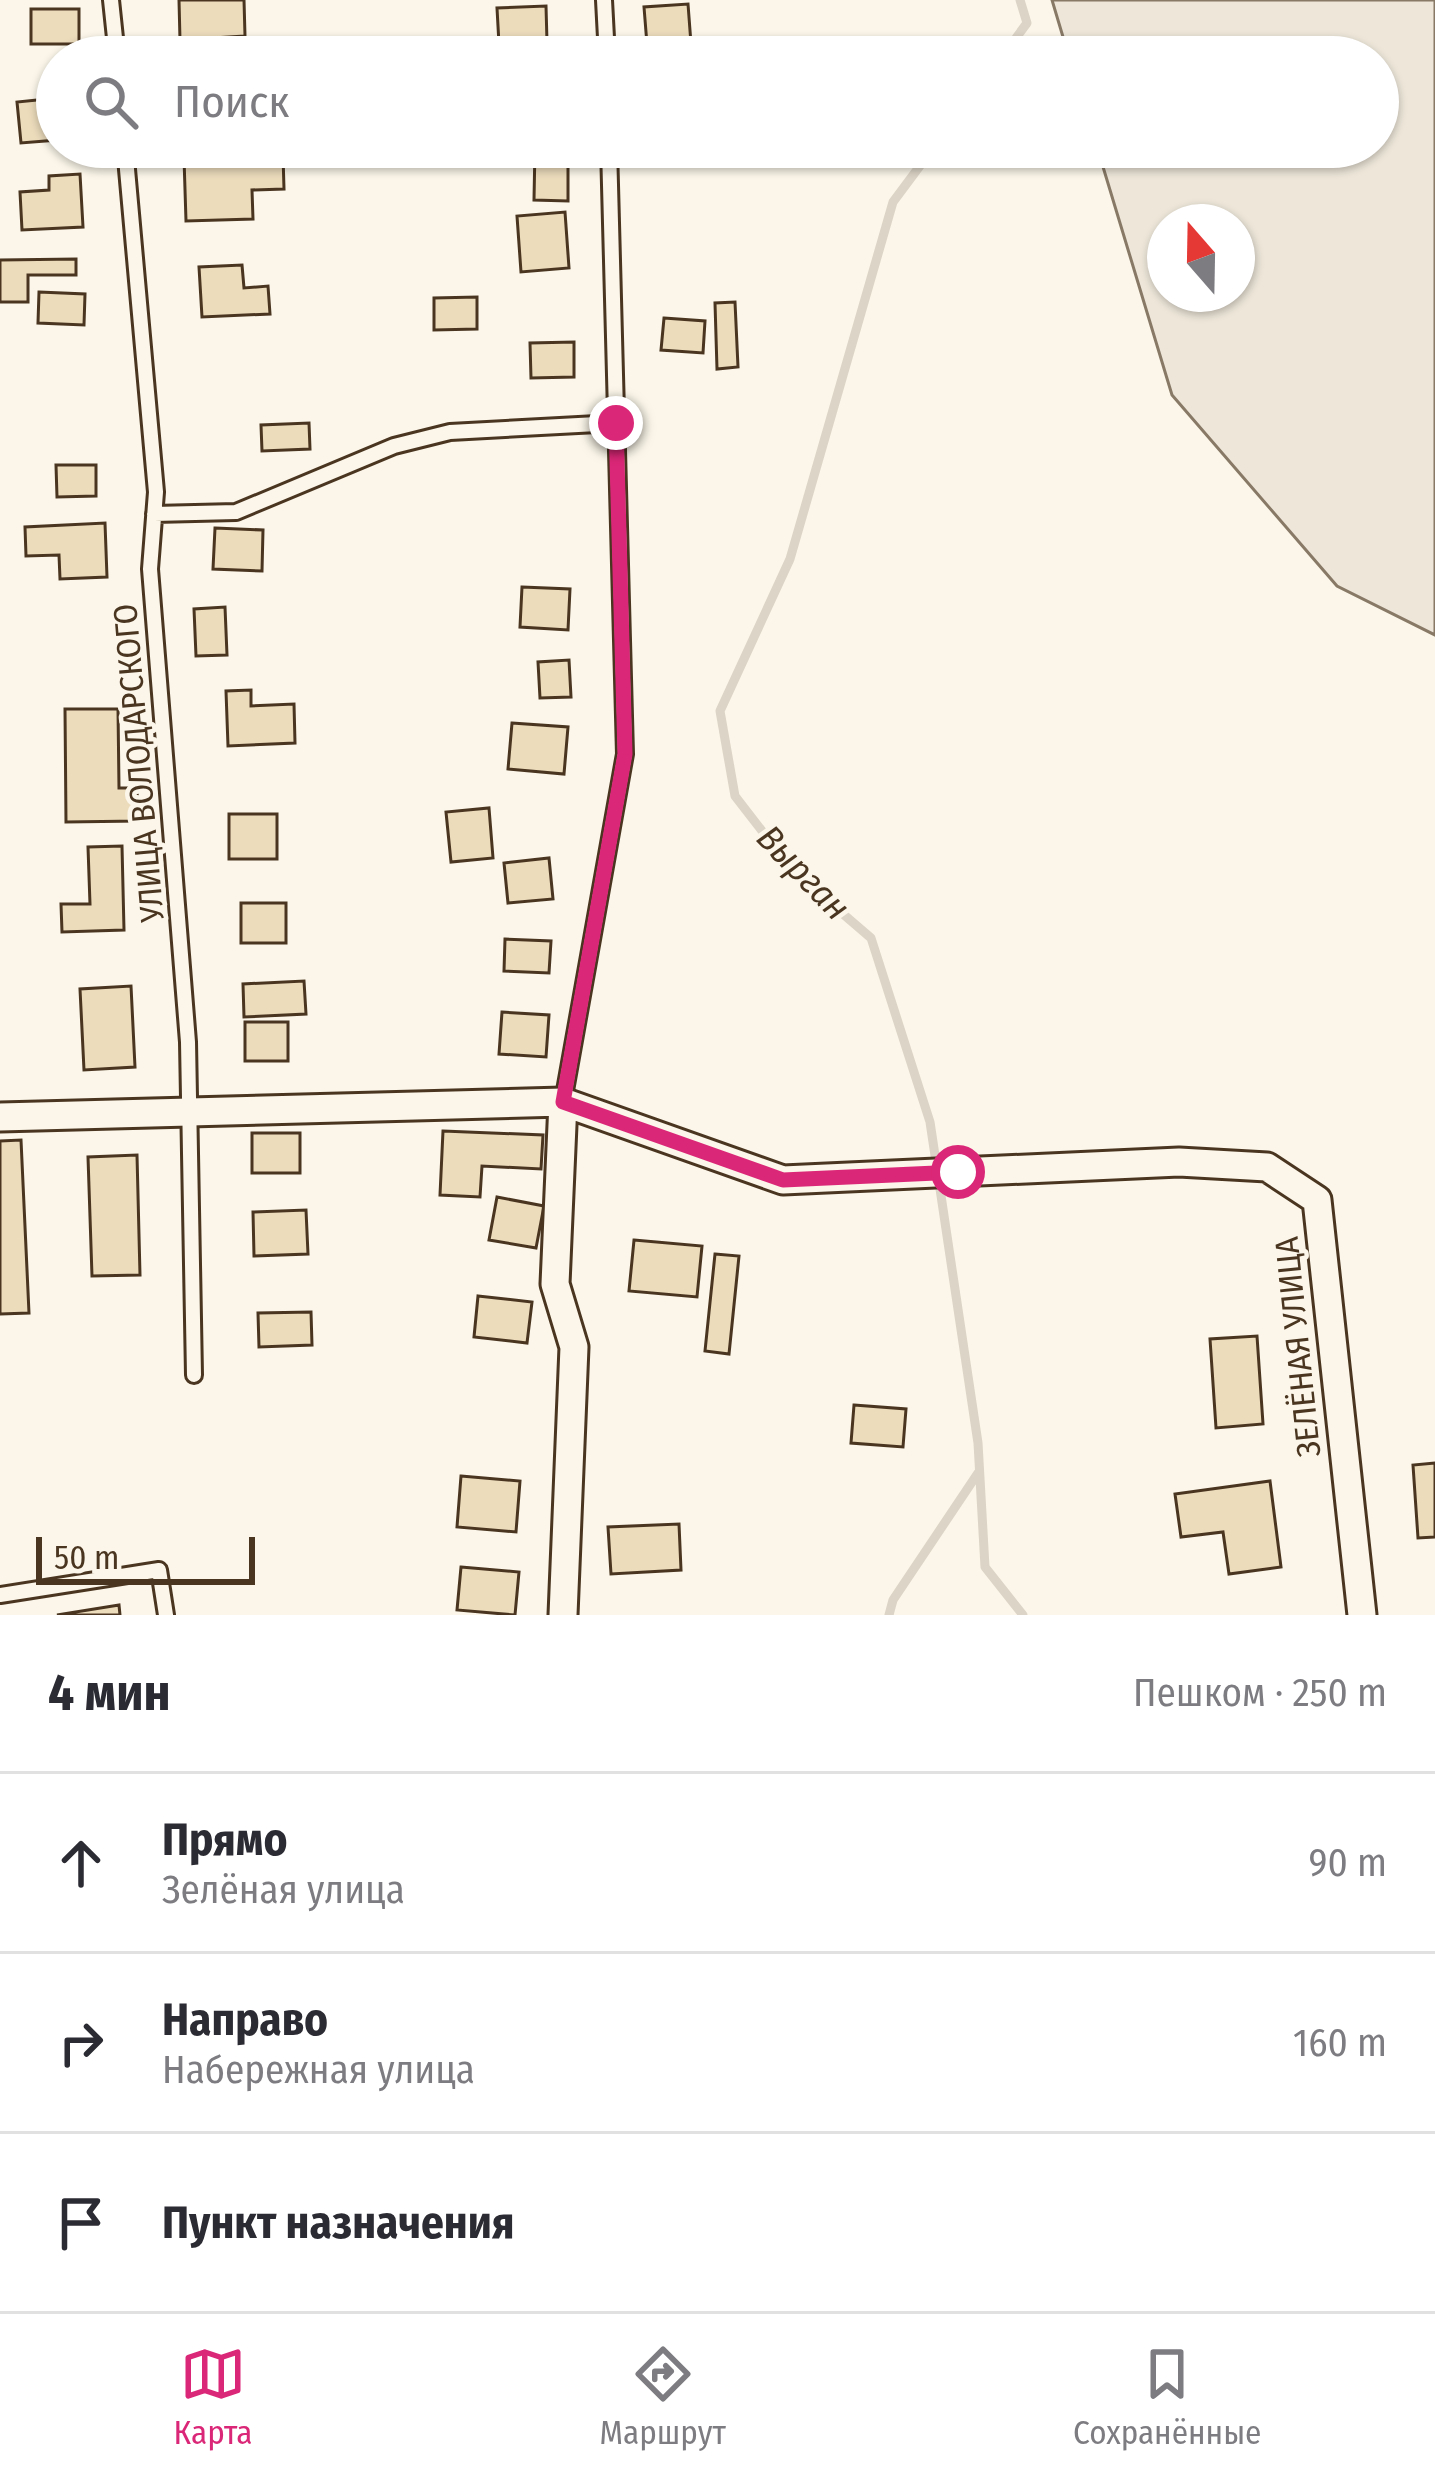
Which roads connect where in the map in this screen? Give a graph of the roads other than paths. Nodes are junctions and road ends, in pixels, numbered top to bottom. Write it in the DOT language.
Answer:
graph roads {
  1 [pos="111,0"];
  2 [pos="604,0"];
  3 [pos="114,36"];
  4 [pos="606,36"];
  5 [pos="127,168"];
  6 [pos="610,168"];
  7 [pos="616,423"];
  8 [pos="154,514"];
  9 [pos="563,1102"];
  10 [pos="186,1108"];
  11 [pos="0,1117"];
  12 [pos="194,1375"];
  13 [pos="0,1595"];
  14 [pos="166,1615"];
  15 [pos="563,1615"];
  16 [pos="1362,1615"];
  1 -- 3 [label="lane"];
  2 -- 4 [label="lane"];
  5 -- 8 [label="lane, УЛИЦА ВОЛОДАРСКОГО"];
  6 -- 7 [label="lane"];
  7 -- 8 [label="lane"];
  7 -- 9 [label="lane"];
  8 -- 10 [label="lane, УЛИЦА ВОЛОДАРСКОГО"];
  9 -- 10 [label="street"];
  9 -- 15 [label="street"];
  9 -- 16 [label="street, ЗЕЛЁНАЯ УЛИЦА"];
  10 -- 11 [label="street"];
  10 -- 12 [label="lane, УЛИЦА ВОЛОДАРСКОГО"];
  13 -- 14 [label="lane"];
}
